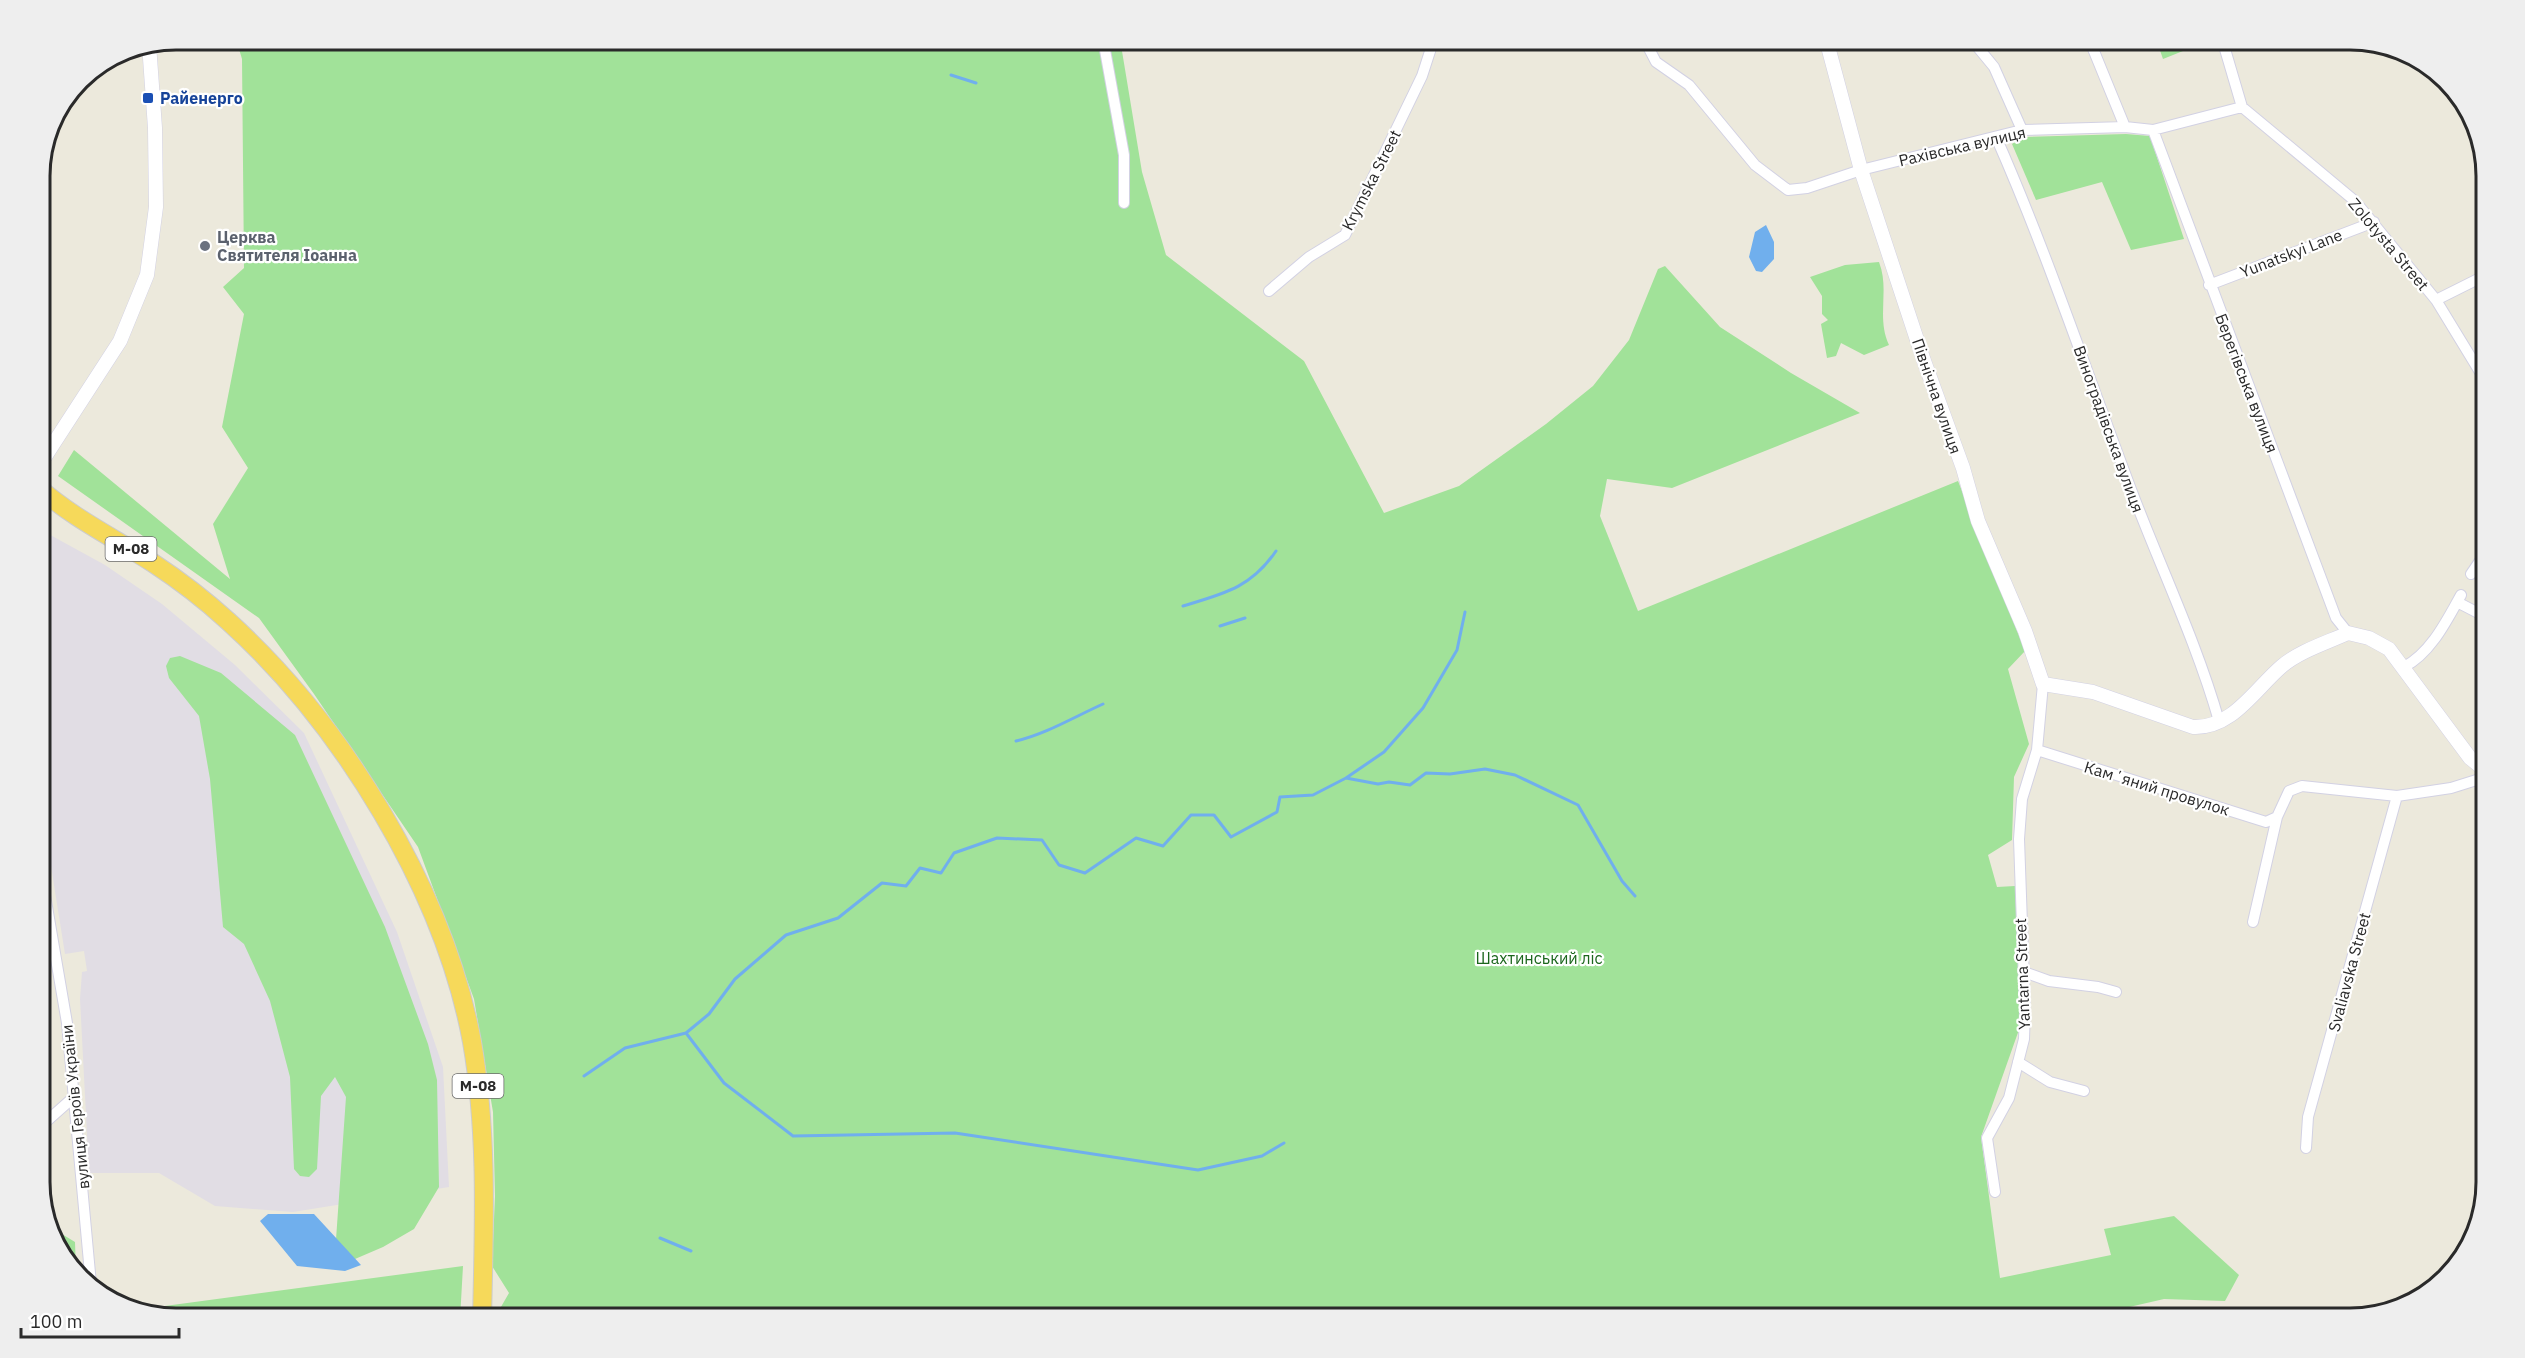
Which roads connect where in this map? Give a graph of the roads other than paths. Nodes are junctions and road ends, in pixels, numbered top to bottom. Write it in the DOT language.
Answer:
graph roads {
  1 [pos="1105,50"];
  2 [pos="1430,50"];
  3 [pos="1650,50"];
  4 [pos="1829,50"];
  5 [pos="1980,50"];
  6 [pos="2094,50"];
  7 [pos="2225,50"];
  8 [pos="150,52"];
  9 [pos="2242,107"];
  10 [pos="2125,127"];
  11 [pos="2022,130"];
  12 [pos="2153,130"];
  13 [pos="1996,137"];
  14 [pos="1861,170"];
  15 [pos="1125,203"];
  16 [pos="2373,222"];
  17 [pos="2475,280"];
  18 [pos="2209,285"];
  19 [pos="1269,291"];
  20 [pos="2436,300"];
  21 [pos="2475,364"];
  22 [pos="50,448"];
  23 [pos="50,497"];
  24 [pos="50,502"];
  25 [pos="59,505"];
  26 [pos="2475,568"];
  27 [pos="2471,574"];
  28 [pos="2475,610"];
  29 [pos="2348,633"];
  30 [pos="2404,667"];
  31 [pos="2043,684"];
  32 [pos="2219,722"];
  33 [pos="2037,750"];
  34 [pos="2476,761"];
  35 [pos="2476,780"];
  36 [pos="2397,796"];
  37 [pos="2277,817"];
  38 [pos="2253,922"];
  39 [pos="50,924"];
  40 [pos="2024,972"];
  41 [pos="2116,992"];
  42 [pos="2018,1062"];
  43 [pos="2084,1091"];
  44 [pos="75,1095"];
  45 [pos="50,1118"];
  46 [pos="2306,1148"];
  47 [pos="1995,1192"];
  48 [pos="91,1276"];
  49 [pos="482,1309"];
  1 -- 15 [label="street"];
  2 -- 19 [label="street, Krymska Street"];
  3 -- 14 [label="street, Рахівська вулиця"];
  4 -- 14 [label="street, Північна вулиця"];
  5 -- 11 [label="street"];
  6 -- 10 [label="street"];
  7 -- 9 [label="street"];
  8 -- 22 [label="street"];
  9 -- 12 [label="street, Рахівська вулиця"];
  9 -- 16 [label="street, Zolotysta Street"];
  10 -- 11 [label="street, Рахівська вулиця"];
  10 -- 12 [label="street, Рахівська вулиця"];
  11 -- 13 [label="street, Рахівська вулиця"];
  12 -- 18 [label="street, Берегівська вулиця"];
  13 -- 14 [label="street, Рахівська вулиця"];
  13 -- 32 [label="street, Виноградівська вулиця"];
  14 -- 31 [label="street, Північна вулиця"];
  16 -- 18 [label="street, Yunatskyi Lane"];
  16 -- 20 [label="street, Zolotysta Street"];
  17 -- 20 [label="street, Zolotysta Street"];
  18 -- 29 [label="street, Берегівська вулиця"];
  20 -- 21 [label="street"];
  23 -- 25 [label="highway"];
  24 -- 25 [label="highway"];
  25 -- 49 [label="highway, М-08"];
  26 -- 27 [label="street"];
  28 -- 30 [label="street"];
  29 -- 30 [label="street"];
  29 -- 32 [label="street"];
  30 -- 34 [label="street"];
  31 -- 32 [label="street"];
  31 -- 33 [label="street, Північна вулиця"];
  33 -- 37 [label="street, Камʼяний провулок"];
  33 -- 40 [label="street, Yantarna Street"];
  35 -- 36 [label="street"];
  36 -- 37 [label="street"];
  36 -- 46 [label="street, Svaliavska Street"];
  37 -- 38 [label="street"];
  39 -- 44 [label="street, вулиця Героїв України"];
  40 -- 41 [label="street"];
  40 -- 42 [label="street, Yantarna Street"];
  42 -- 43 [label="street"];
  42 -- 47 [label="street, Yantarna Street"];
  44 -- 45 [label="street"];
  44 -- 48 [label="street, вулиця Героїв України"];
}
